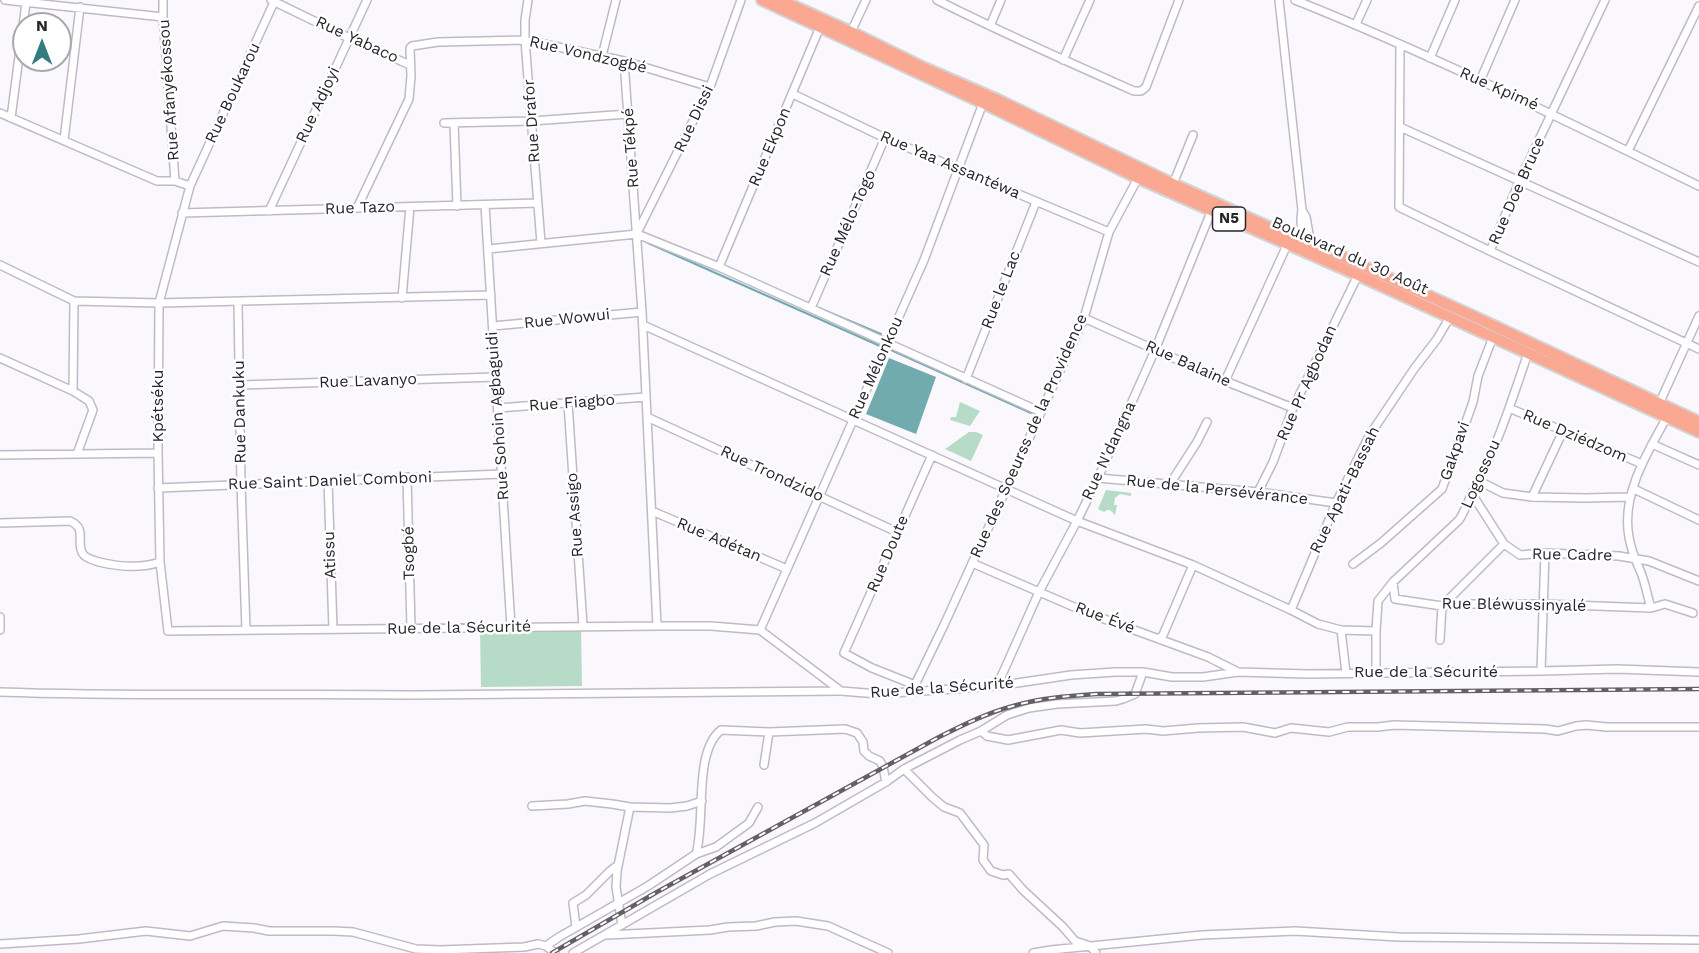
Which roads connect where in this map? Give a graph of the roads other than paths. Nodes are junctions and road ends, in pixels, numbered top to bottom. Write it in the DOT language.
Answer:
graph roads {
  1 [pos="5,0"];
  2 [pos="163,0"];
  3 [pos="274,0"];
  4 [pos="367,0"];
  5 [pos="528,0"];
  6 [pos="616,0"];
  7 [pos="741,0"];
  8 [pos="762,0"];
  9 [pos="780,0"];
  10 [pos="866,0"];
  11 [pos="938,0"];
  12 [pos="1001,0"];
  13 [pos="1090,0"];
  14 [pos="1179,0"];
  15 [pos="1279,0"];
  16 [pos="1295,0"];
  17 [pos="1367,0"];
  18 [pos="1455,0"];
  19 [pos="1515,0"];
  20 [pos="1605,0"];
  21 [pos="26,3"];
  22 [pos="1699,6"];
  23 [pos="80,7"];
  24 [pos="163,17"];
  25 [pos="1356,24"];
  26 [pos="990,26"];
  27 [pos="820,27"];
  28 [pos="848,36"];
  29 [pos="349,38"];
  30 [pos="525,40"];
  31 [pos="1400,45"];
  32 [pos="602,56"];
  33 [pos="1430,58"];
  34 [pos="1063,60"];
  35 [pos="624,61"];
  36 [pos="410,65"];
  37 [pos="1480,81"];
  38 [pos="710,87"];
  39 [pos="793,94"];
  40 [pos="984,99"];
  41 [pos="0,113"];
  42 [pos="1552,113"];
  43 [pos="628,114"];
  44 [pos="10,118"];
  45 [pos="532,121"];
  46 [pos="444,123"];
  47 [pos="454,123"];
  48 [pos="1400,127"];
  49 [pos="1193,135"];
  50 [pos="885,138"];
  51 [pos="64,140"];
  52 [pos="1628,151"];
  53 [pos="958,168"];
  54 [pos="1138,178"];
  55 [pos="1520,180"];
  56 [pos="175,181"];
  57 [pos="1173,184"];
  58 [pos="190,186"];
  59 [pos="1699,186"];
  60 [pos="1036,202"];
  61 [pos="538,203"];
  62 [pos="485,205"];
  63 [pos="457,206"];
  64 [pos="410,207"];
  65 [pos="357,208"];
  66 [pos="269,211"];
  67 [pos="1211,212"];
  68 [pos="182,213"];
  69 [pos="1109,232"];
  70 [pos="637,234"];
  71 [pos="541,243"];
  72 [pos="1287,245"];
  73 [pos="1305,247"];
  74 [pos="488,249"];
  75 [pos="1490,252"];
  76 [pos="1699,262"];
  77 [pos="0,265"];
  78 [pos="719,267"];
  79 [pos="1358,275"];
  80 [pos="491,296"];
  81 [pos="402,298"];
  82 [pos="74,301"];
  83 [pos="238,302"];
  84 [pos="159,303"];
  85 [pos="811,308"];
  86 [pos="642,312"];
  87 [pos="1699,316"];
  88 [pos="1450,317"];
  89 [pos="1084,318"];
  90 [pos="643,325"];
  91 [pos="493,326"];
  92 [pos="1493,337"];
  93 [pos="887,343"];
  94 [pos="1686,344"];
  95 [pos="1699,349"];
  96 [pos="1155,350"];
  97 [pos="1528,353"];
  98 [pos="0,358"];
  99 [pos="496,378"];
  100 [pos="966,379"];
  101 [pos="1225,381"];
  102 [pos="240,385"];
  103 [pos="73,391"];
  104 [pos="646,397"];
  105 [pos="568,403"];
  106 [pos="498,408"];
  107 [pos="1293,408"];
  108 [pos="1509,408"];
  109 [pos="1657,408"];
  110 [pos="1041,412"];
  111 [pos="1669,413"];
  112 [pos="647,417"];
  113 [pos="854,420"];
  114 [pos="1208,422"];
  115 [pos="1699,422"];
  116 [pos="1563,431"];
  117 [pos="1699,432"];
  118 [pos="1652,444"];
  119 [pos="158,453"];
  120 [pos="77,454"];
  121 [pos="0,455"];
  122 [pos="932,455"];
  123 [pos="1642,464"];
  124 [pos="1699,465"];
  125 [pos="502,474"];
  126 [pos="407,477"];
  127 [pos="1098,478"];
  128 [pos="328,481"];
  129 [pos="1479,481"];
  130 [pos="241,484"];
  131 [pos="1170,484"];
  132 [pos="158,488"];
  133 [pos="1006,489"];
  134 [pos="1634,489"];
  135 [pos="1258,492"];
  136 [pos="1472,494"];
  137 [pos="819,496"];
  138 [pos="1532,497"];
  139 [pos="1629,497"];
  140 [pos="1336,503"];
  141 [pos="652,511"];
  142 [pos="1699,520"];
  143 [pos="1077,521"];
  144 [pos="0,523"];
  145 [pos="897,531"];
  146 [pos="1504,544"];
  147 [pos="1545,553"];
  148 [pos="1634,558"];
  149 [pos="160,562"];
  150 [pos="972,563"];
  151 [pos="1353,564"];
  152 [pos="1193,566"];
  153 [pos="787,569"];
  154 [pos="1699,581"];
  155 [pos="1393,582"];
  156 [pos="1039,592"];
  157 [pos="1544,604"];
  158 [pos="1442,606"];
  159 [pos="1651,608"];
  160 [pos="1291,610"];
  161 [pos="1694,613"];
  162 [pos="0,617"];
  163 [pos="583,626"];
  164 [pos="657,626"];
  165 [pos="511,627"];
  166 [pos="411,628"];
  167 [pos="333,629"];
  168 [pos="0,630"];
  169 [pos="246,630"];
  170 [pos="760,630"];
  171 [pos="1341,630"];
  172 [pos="168,631"];
  173 [pos="1376,631"];
  174 [pos="1160,639"];
  175 [pos="1440,640"];
  176 [pos="1542,671"];
  177 [pos="1143,672"];
  178 [pos="1238,672"];
  179 [pos="1699,672"];
  180 [pos="1346,673"];
  181 [pos="1376,673"];
  182 [pos="997,686"];
  183 [pos="913,688"];
  184 [pos="841,691"];
  185 [pos="0,692"];
  186 [pos="1699,727"];
  187 [pos="981,731"];
  188 [pos="769,732"];
  189 [pos="764,765"];
  190 [pos="904,769"];
  191 [pos="886,782"];
  192 [pos="702,801"];
  193 [pos="532,806"];
  194 [pos="630,807"];
  195 [pos="758,807"];
  196 [pos="696,854"];
  197 [pos="618,865"];
  198 [pos="617,903"];
  199 [pos="622,925"];
  200 [pos="576,927"];
  201 [pos="604,935"];
  202 [pos="1699,940"];
  203 [pos="0,944"];
  204 [pos="546,946"];
  205 [pos="1090,946"];
  206 [pos="555,953"];
  207 [pos="573,953"];
  208 [pos="888,953"];
  209 [pos="1033,953"];
  210 [pos="1096,953"];
  1 -- 21 [label="street"];
  2 -- 24 [label="street, Rue Afanyékossou"];
  3 -- 29 [label="street, Rue Yabaco"];
  3 -- 58 [label="street, Rue Boukarou"];
  4 -- 29 [label="street, Rue Adjoyi"];
  5 -- 30 [label="street, Rue Drafor"];
  6 -- 32 [label="street"];
  7 -- 38 [label="street, Rue Dissi"];
  8 -- 27 [label="highway, Boulevard du 30 Août / N5"];
  9 -- 28 [label="highway, Boulevard du 30 Août / N5"];
  10 -- 28 [label="street"];
  11 -- 26 [label="street"];
  12 -- 26 [label="street"];
  13 -- 34 [label="street"];
  14 -- 34 [label="street"];
  15 -- 73 [label="street"];
  16 -- 25 [label="street, Rue Kpimé"];
  17 -- 25 [label="street"];
  18 -- 33 [label="street"];
  19 -- 37 [label="street"];
  20 -- 42 [label="street, Rue Doe Bruce"];
  21 -- 23 [label="street"];
  21 -- 44 [label="street"];
  22 -- 52 [label="street"];
  23 -- 24 [label="street"];
  23 -- 51 [label="street"];
  24 -- 56 [label="street, Rue Afanyékossou"];
  25 -- 31 [label="street, Rue Kpimé"];
  26 -- 34 [label="street"];
  27 -- 28 [label="highway, Boulevard du 30 Août / N5"];
  27 -- 39 [label="street, Rue Ekpon"];
  28 -- 40 [label="highway, Boulevard du 30 Août / N5"];
  29 -- 36 [label="street, Rue Yabaco"];
  29 -- 66 [label="street, Rue Adjoyi"];
  30 -- 32 [label="street, Rue Vondzogbé"];
  30 -- 36 [label="street, Rue Vondzogbé"];
  30 -- 45 [label="street, Rue Drafor"];
  31 -- 33 [label="street, Rue Kpimé"];
  31 -- 48 [label="street"];
  32 -- 35 [label="street, Rue Vondzogbé"];
  33 -- 37 [label="street, Rue Kpimé"];
  35 -- 38 [label="street, Rue Vondzogbé"];
  35 -- 43 [label="street, Rue Tékpé"];
  36 -- 65 [label="street"];
  37 -- 42 [label="street, Rue Kpimé"];
  38 -- 70 [label="street, Rue Dissi"];
  39 -- 50 [label="street, Rue Yaa Assantéwa"];
  39 -- 78 [label="street, Rue Ekpon"];
  40 -- 53 [label="street, Rue Mélonkou"];
  40 -- 54 [label="highway, Boulevard du 30 Août / N5"];
  40 -- 57 [label="highway, Boulevard du 30 Août / N5"];
  41 -- 44 [label="street"];
  42 -- 52 [label="street, Rue Kpimé"];
  42 -- 55 [label="street, Rue Doe Bruce"];
  43 -- 45 [label="street"];
  43 -- 70 [label="street, Rue Tékpé"];
  44 -- 51 [label="street"];
  45 -- 47 [label="street"];
  45 -- 61 [label="street, Rue Drafor"];
  46 -- 47 [label="street"];
  47 -- 63 [label="street"];
  48 -- 55 [label="street"];
  48 -- 75 [label="street"];
  49 -- 57 [label="street"];
  50 -- 53 [label="street, Rue Yaa Assantéwa"];
  50 -- 85 [label="street, Rue Mélo-Togo"];
  51 -- 56 [label="street"];
  52 -- 59 [label="street, Rue Kpimé"];
  53 -- 60 [label="street, Rue Yaa Assantéwa"];
  53 -- 93 [label="street, Rue Mélonkou"];
  54 -- 67 [label="highway, Boulevard du 30 Août / N5"];
  54 -- 69 [label="street, Rue des Soeurss de la Providence"];
  55 -- 75 [label="street, Rue Doe Bruce"];
  55 -- 76 [label="street"];
  56 -- 58 [label="street"];
  57 -- 73 [label="highway, Boulevard du 30 Août / N5"];
  58 -- 68 [label="street, Kpétséku"];
  60 -- 69 [label="street, Rue Yaa Assantéwa"];
  60 -- 100 [label="street, Rue le Lac"];
  61 -- 62 [label="street, Rue Tazo"];
  61 -- 71 [label="street, Rue Drafor"];
  62 -- 63 [label="street, Rue Tazo"];
  62 -- 74 [label="street, Rue Sohoin Agbaguidi"];
  63 -- 64 [label="street, Rue Tazo"];
  64 -- 65 [label="street, Rue Tazo"];
  64 -- 81 [label="street"];
  65 -- 66 [label="street, Rue Tazo"];
  66 -- 68 [label="street, Rue Tazo"];
  67 -- 72 [label="highway, Boulevard du 30 Août / N5"];
  67 -- 96 [label="street, Rue N'dangna"];
  68 -- 84 [label="street, Kpétséku"];
  69 -- 89 [label="street, Rue des Soeurss de la Providence"];
  70 -- 71 [label="street"];
  70 -- 78 [label="street"];
  70 -- 86 [label="street, Rue Tékpé"];
  71 -- 74 [label="street"];
  72 -- 73 [label="highway, Boulevard du 30 Août / N5"];
  72 -- 101 [label="street"];
  73 -- 79 [label="highway, Boulevard du 30 Août / N5"];
  73 -- 109 [label="highway, Boulevard du 30 Août / N5"];
  74 -- 80 [label="street, Rue Sohoin Agbaguidi"];
  75 -- 94 [label="street"];
  77 -- 82 [label="street"];
  78 -- 85 [label="street"];
  79 -- 88 [label="highway, Boulevard du 30 Août / N5"];
  79 -- 107 [label="street, Rue Pr Agbodan"];
  80 -- 81 [label="street"];
  80 -- 91 [label="street, Rue Sohoin Agbaguidi"];
  81 -- 83 [label="street"];
  82 -- 84 [label="street"];
  82 -- 103 [label="street"];
  83 -- 84 [label="street"];
  83 -- 102 [label="street, Rue Dankuku"];
  84 -- 119 [label="street, Kpétséku"];
  85 -- 93 [label="street"];
  86 -- 90 [label="street, Rue Tékpé"];
  86 -- 91 [label="street, Rue Wowui"];
  87 -- 94 [label="street"];
  88 -- 92 [label="highway, Boulevard du 30 Août / N5"];
  88 -- 140 [label="street, Rue Apati-Bassah"];
  89 -- 96 [label="street, Rue Balaine"];
  89 -- 110 [label="street, Rue des Soeurss de la Providence"];
  90 -- 104 [label="street, Rue Tékpé"];
  90 -- 113 [label="street"];
  91 -- 99 [label="street, Rue Sohoin Agbaguidi"];
  92 -- 97 [label="highway, Boulevard du 30 Août / N5"];
  92 -- 151 [label="street, Gakpavi"];
  93 -- 100 [label="street"];
  93 -- 113 [label="street, Rue Mélonkou"];
  94 -- 95 [label="street"];
  94 -- 109 [label="street"];
  96 -- 101 [label="street, Rue Balaine"];
  96 -- 127 [label="street, Rue N'dangna"];
  97 -- 108 [label="street, Logossou"];
  97 -- 109 [label="highway, Boulevard du 30 Août / N5"];
  98 -- 103 [label="street"];
  99 -- 102 [label="street, Rue Lavanyo"];
  99 -- 106 [label="street, Rue Sohoin Agbaguidi"];
  100 -- 110 [label="street"];
  101 -- 107 [label="street, Rue Balaine"];
  102 -- 130 [label="street, Rue Dankuku"];
  103 -- 120 [label="street"];
  104 -- 105 [label="street, Rue Fiagbo"];
  104 -- 112 [label="street, Rue Tékpé"];
  105 -- 106 [label="street, Rue Fiagbo"];
  105 -- 163 [label="street, Rue Assigo"];
  106 -- 125 [label="street, Rue Sohoin Agbaguidi"];
  107 -- 135 [label="street, Rue Pr Agbodan"];
  108 -- 116 [label="street, Rue Dziédzom"];
  108 -- 129 [label="street, Logossou"];
  109 -- 111 [label="highway, Boulevard du 30 Août / N5"];
  110 -- 133 [label="street, Rue des Soeurss de la Providence"];
  111 -- 115 [label="highway, Boulevard du 30 Août / N5"];
  111 -- 117 [label="highway, Boulevard du 30 Août / N5"];
  111 -- 118 [label="street"];
  112 -- 137 [label="street, Rue Trondzido"];
  112 -- 141 [label="street, Rue Tékpé"];
  113 -- 122 [label="street"];
  113 -- 137 [label="street, Rue Mélonkou"];
  114 -- 131 [label="street"];
  116 -- 123 [label="street, Rue Dziédzom"];
  116 -- 138 [label="street"];
  118 -- 123 [label="street"];
  118 -- 124 [label="street"];
  119 -- 120 [label="street"];
  119 -- 132 [label="street, Kpétséku"];
  120 -- 121 [label="street"];
  122 -- 133 [label="street"];
  122 -- 145 [label="street, Rue Doute"];
  123 -- 134 [label="street"];
  125 -- 126 [label="street, Rue Saint Daniel Comboni"];
  125 -- 165 [label="street, Rue Sohoin Agbaguidi"];
  126 -- 128 [label="street, Rue Saint Daniel Comboni"];
  126 -- 166 [label="street, Tsogbé"];
  127 -- 131 [label="street, Rue de la Persévérance"];
  127 -- 143 [label="street, Rue N'dangna"];
  128 -- 130 [label="street, Rue Saint Daniel Comboni"];
  128 -- 167 [label="street, Atissu"];
  129 -- 136 [label="street, Logossou"];
  129 -- 138 [label="street"];
  130 -- 132 [label="street, Rue Saint Daniel Comboni"];
  130 -- 169 [label="street, Rue Dankuku"];
  131 -- 135 [label="street, Rue de la Persévérance"];
  132 -- 149 [label="street, Kpétséku"];
  133 -- 143 [label="street"];
  133 -- 150 [label="street, Rue des Soeurss de la Providence"];
  134 -- 139 [label="street"];
  134 -- 142 [label="street"];
  135 -- 140 [label="street, Rue de la Persévérance"];
  136 -- 146 [label="street"];
  136 -- 155 [label="street, Logossou"];
  137 -- 145 [label="street, Rue Trondzido"];
  137 -- 153 [label="street, Rue Mélonkou"];
  138 -- 139 [label="street"];
  139 -- 148 [label="street"];
  140 -- 160 [label="street, Rue Apati-Bassah"];
  141 -- 153 [label="street, Rue Adétan"];
  141 -- 164 [label="street, Rue Tékpé"];
  143 -- 152 [label="street"];
  143 -- 156 [label="street, Rue N'dangna"];
  144 -- 149 [label="street"];
  145 -- 183 [label="street, Rue Doute"];
  146 -- 147 [label="street, Rue Cadre"];
  146 -- 158 [label="street"];
  147 -- 148 [label="street, Rue Cadre"];
  147 -- 157 [label="street"];
  148 -- 154 [label="street, Rue Cadre"];
  148 -- 159 [label="street"];
  149 -- 172 [label="street, Kpétséku"];
  150 -- 156 [label="street, Rue Évé"];
  150 -- 183 [label="street, Rue des Soeurss de la Providence"];
  152 -- 160 [label="street"];
  152 -- 174 [label="street"];
  153 -- 170 [label="street, Rue Mélonkou"];
  155 -- 158 [label="street, Rue Bléwussinyalé"];
  155 -- 173 [label="street, Logossou"];
  156 -- 174 [label="street, Rue Évé"];
  156 -- 182 [label="street, Rue N'dangna"];
  157 -- 158 [label="street, Rue Bléwussinyalé"];
  157 -- 159 [label="street, Rue Bléwussinyalé"];
  157 -- 176 [label="street"];
  158 -- 175 [label="street"];
  159 -- 161 [label="street, Rue Bléwussinyalé"];
  160 -- 171 [label="street"];
  162 -- 168 [label="street"];
  163 -- 164 [label="street, Rue de la Sécurité"];
  163 -- 165 [label="street, Rue de la Sécurité"];
  164 -- 170 [label="street, Rue de la Sécurité"];
  165 -- 166 [label="street, Rue de la Sécurité"];
  166 -- 167 [label="street, Rue de la Sécurité"];
  167 -- 169 [label="street, Rue de la Sécurité"];
  169 -- 172 [label="street, Rue de la Sécurité"];
  170 -- 184 [label="street"];
  171 -- 173 [label="street"];
  171 -- 180 [label="street"];
  173 -- 181 [label="street"];
  174 -- 178 [label="street, Rue Évé"];
  176 -- 179 [label="street, Rue de la Sécurité"];
  176 -- 181 [label="street, Rue de la Sécurité"];
  177 -- 178 [label="street, Rue de la Sécurité"];
  177 -- 182 [label="street, Rue de la Sécurité"];
  177 -- 187 [label="street"];
  178 -- 180 [label="street, Rue de la Sécurité"];
  180 -- 181 [label="street, Rue de la Sécurité"];
  182 -- 183 [label="street, Rue de la Sécurité"];
  183 -- 184 [label="street, Rue de la Sécurité"];
  184 -- 185 [label="street, Rue de la Sécurité"];
  186 -- 187 [label="street"];
  187 -- 190 [label="street"];
  188 -- 189 [label="street"];
  188 -- 191 [label="street"];
  188 -- 192 [label="street"];
  190 -- 191 [label="street"];
  190 -- 205 [label="street"];
  191 -- 199 [label="street"];
  192 -- 194 [label="street"];
  192 -- 196 [label="street"];
  193 -- 194 [label="street"];
  194 -- 197 [label="street"];
  195 -- 196 [label="street"];
  196 -- 198 [label="street"];
  197 -- 198 [label="street"];
  197 -- 200 [label="street"];
  198 -- 199 [label="street"];
  198 -- 200 [label="street"];
  199 -- 201 [label="street"];
  200 -- 204 [label="street"];
  201 -- 207 [label="street"];
  201 -- 208 [label="street"];
  202 -- 205 [label="street"];
  203 -- 204 [label="street"];
  204 -- 206 [label="street"];
  205 -- 209 [label="street"];
  205 -- 210 [label="street"];
}
